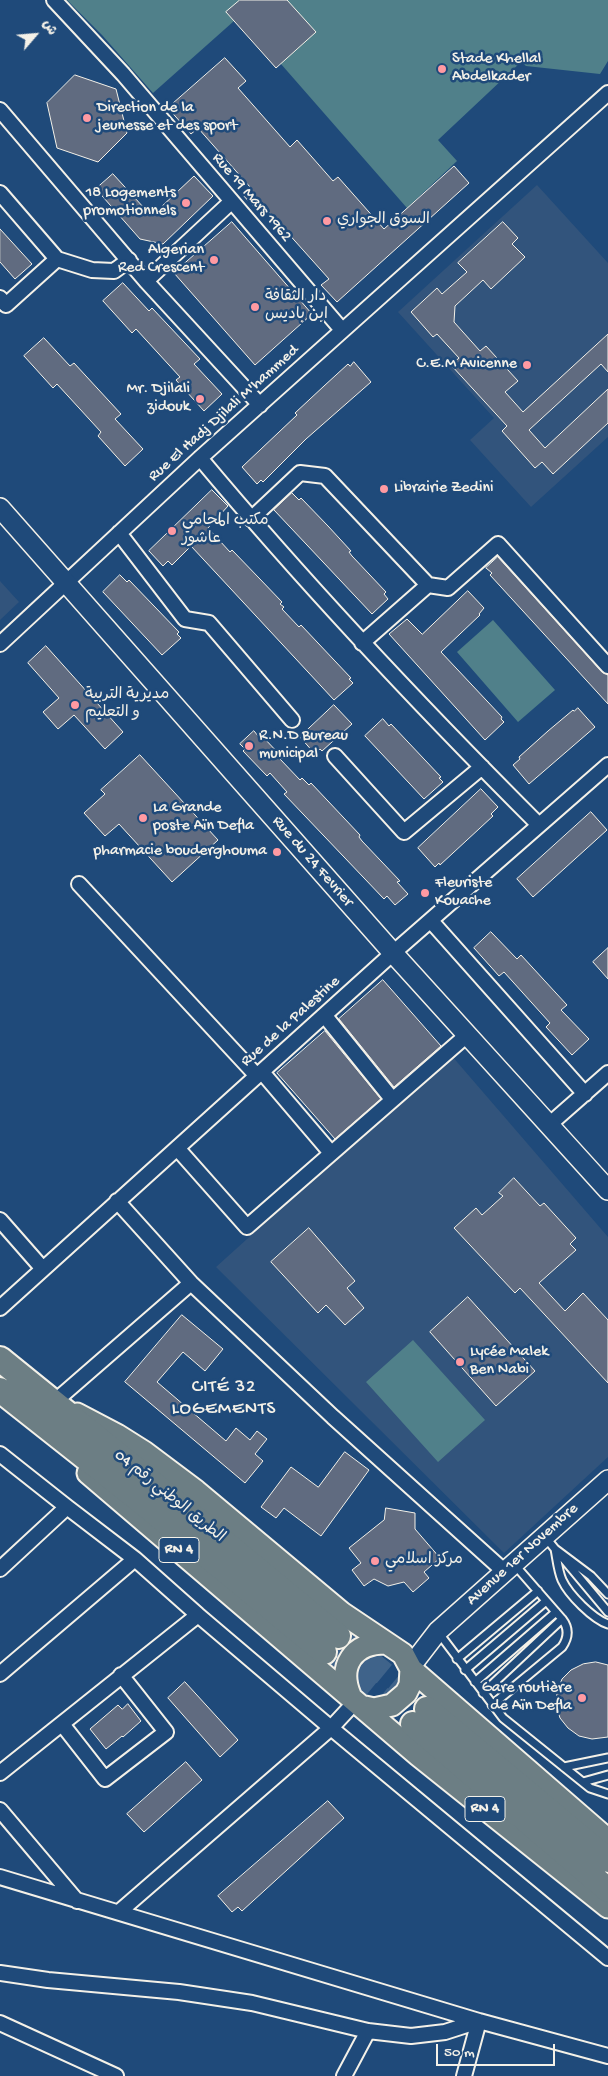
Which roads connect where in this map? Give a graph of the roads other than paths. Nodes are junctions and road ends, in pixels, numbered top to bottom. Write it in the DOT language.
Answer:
graph roads {
  1 [pos="54,0"];
  2 [pos="608,92"];
  3 [pos="0,110"];
  4 [pos="0,193"];
  5 [pos="231,202"];
  6 [pos="57,259"];
  7 [pos="129,260"];
  8 [pos="146,281"];
  9 [pos="0,298"];
  10 [pos="342,330"];
  11 [pos="260,405"];
  12 [pos="200,458"];
  13 [pos="0,508"];
  14 [pos="251,519"];
  15 [pos="119,534"];
  16 [pos="67,583"];
  17 [pos="428,585"];
  18 [pos="362,643"];
  19 [pos="0,644"];
  20 [pos="608,666"];
  21 [pos="292,720"];
  22 [pos="335,756"];
  23 [pos="608,765"];
  24 [pos="482,767"];
  25 [pos="539,825"];
  26 [pos="79,884"];
  27 [pos="431,920"];
  28 [pos="392,953"];
  29 [pos="325,1016"];
  30 [pos="467,1035"];
  31 [pos="608,1073"];
  32 [pos="260,1074"];
  33 [pos="585,1094"];
  34 [pos="392,1099"];
  35 [pos="550,1124"];
  36 [pos="177,1148"];
  37 [pos="331,1153"];
  38 [pos="608,1190"];
  39 [pos="117,1201"];
  40 [pos="0,1220"];
  41 [pos="43,1269"];
  42 [pos="191,1283"];
  43 [pos="0,1308"];
  44 [pos="0,1359"];
  45 [pos="6,1395"];
  46 [pos="53,1403"];
  47 [pos="1,1457"];
  48 [pos="608,1480"];
  49 [pos="67,1508"];
  50 [pos="550,1542"];
  51 [pos="135,1559"];
  52 [pos="510,1567"];
  53 [pos="0,1569"];
  54 [pos="538,1591"];
  55 [pos="608,1594"];
  56 [pos="546,1601"];
  57 [pos="556,1612"];
  58 [pos="608,1612"];
  59 [pos="198,1615"];
  60 [pos="562,1619"];
  61 [pos="608,1624"];
  62 [pos="438,1632"];
  63 [pos="389,1644"];
  64 [pos="457,1659"];
  65 [pos="411,1667"];
  66 [pos="465,1670"];
  67 [pos="0,1674"];
  68 [pos="121,1675"];
  69 [pos="475,1682"];
  70 [pos="483,1693"];
  71 [pos="357,1701"];
  72 [pos="492,1705"];
  73 [pos="62,1724"];
  74 [pos="331,1728"];
  75 [pos="608,1758"];
  76 [pos="564,1767"];
  77 [pos="0,1772"];
  78 [pos="608,1775"];
  79 [pos="582,1782"];
  80 [pos="608,1794"];
  81 [pos="0,1810"];
  82 [pos="608,1840"];
  83 [pos="608,1860"];
  84 [pos="0,1877"];
  85 [pos="608,1890"];
  86 [pos="78,1901"];
  87 [pos="608,1907"];
  88 [pos="119,1912"];
  89 [pos="608,1958"];
  90 [pos="0,1973"];
  91 [pos="479,2021"];
  92 [pos="0,2023"];
  93 [pos="368,2031"];
  94 [pos="608,2056"];
  95 [pos="116,2076"];
  96 [pos="344,2076"];
  97 [pos="464,2076"];
  1 -- 5 [label="street, Rue 19 Mars 1962"];
  2 -- 10 [label="street, Rue El Hadj Djilali M'hammed"];
  3 -- 7 [label="street"];
  4 -- 6 [label="street"];
  5 -- 8 [label="street"];
  5 -- 10 [label="street, Rue 19 Mars 1962"];
  6 -- 7 [label="street"];
  6 -- 9 [label="street"];
  7 -- 8 [label="street"];
  8 -- 11 [label="street"];
  10 -- 11 [label="street, Rue El Hadj Djilali M'hammed"];
  11 -- 12 [label="street, Rue El Hadj Djilali M'hammed"];
  12 -- 14 [label="street"];
  12 -- 15 [label="street, Rue El Hadj Djilali M'hammed"];
  13 -- 16 [label="street, Rue du 24 Fevrier"];
  14 -- 17 [label="street"];
  14 -- 18 [label="street"];
  15 -- 16 [label="street, Rue El Hadj Djilali M'hammed"];
  15 -- 21 [label="street"];
  16 -- 19 [label="street, Rue El Hadj Djilali M'hammed"];
  16 -- 28 [label="street, Rue du 24 Fevrier"];
  17 -- 18 [label="street"];
  17 -- 20 [label="street"];
  18 -- 24 [label="street"];
  22 -- 24 [label="street"];
  23 -- 25 [label="street, Rue de la Palestine"];
  24 -- 25 [label="street"];
  25 -- 27 [label="street, Rue de la Palestine"];
  26 -- 32 [label="street"];
  27 -- 28 [label="street, Rue de la Palestine"];
  27 -- 33 [label="street"];
  28 -- 29 [label="street, Rue de la Palestine"];
  28 -- 30 [label="street, Rue du 24 Fevrier"];
  29 -- 32 [label="street, Rue de la Palestine"];
  29 -- 34 [label="street"];
  30 -- 34 [label="street"];
  30 -- 35 [label="street, Rue du 24 Fevrier"];
  31 -- 33 [label="street"];
  32 -- 36 [label="street, Rue de la Palestine"];
  32 -- 37 [label="street"];
  33 -- 35 [label="street"];
  34 -- 37 [label="street"];
  35 -- 38 [label="street, Rue du 24 Fevrier"];
  36 -- 37 [label="street"];
  36 -- 39 [label="street, Rue de la Palestine"];
  39 -- 41 [label="street, Rue de la Palestine"];
  39 -- 42 [label="street"];
  40 -- 41 [label="street"];
  41 -- 43 [label="street, Rue de la Palestine"];
  42 -- 46 [label="street"];
  42 -- 52 [label="street"];
  44 -- 46 [label="highway, الطريق الوطني رقم 04 / RN 4"];
  45 -- 46 [label="highway, الطريق الوطني رقم 04 / RN 4"];
  45 -- 71 [label="main road, RN 4"];
  46 -- 63 [label="main road, RN 4"];
  47 -- 49 [label="street"];
  48 -- 50 [label="street, Avenue 1er Novembre"];
  49 -- 51 [label="street"];
  49 -- 53 [label="street"];
  50 -- 52 [label="street, Avenue 1er Novembre"];
  50 -- 55 [label="lane"];
  50 -- 58 [label="lane"];
  50 -- 61 [label="lane"];
  51 -- 59 [label="street"];
  51 -- 67 [label="street"];
  52 -- 54 [label="lane"];
  52 -- 62 [label="street, Avenue 1er Novembre"];
  54 -- 56 [label="lane"];
  54 -- 64 [label="lane"];
  56 -- 57 [label="lane"];
  56 -- 66 [label="lane"];
  57 -- 60 [label="lane"];
  57 -- 69 [label="lane"];
  59 -- 68 [label="street"];
  59 -- 74 [label="street"];
  60 -- 70 [label="lane"];
  60 -- 72 [label="lane"];
  62 -- 63 [label="street, Avenue 1er Novembre"];
  62 -- 64 [label="lane"];
  62 -- 65 [label="street, Avenue 1er Novembre"];
  63 -- 65 [label="main road"];
  63 -- 71 [label="main road"];
  64 -- 66 [label="lane"];
  65 -- 71 [label="main road"];
  65 -- 82 [label="main road"];
  66 -- 69 [label="lane"];
  68 -- 73 [label="street"];
  68 -- 73 [label="street"];
  69 -- 70 [label="lane"];
  70 -- 72 [label="lane"];
  71 -- 74 [label="street"];
  71 -- 87 [label="main road, RN 4"];
  72 -- 76 [label="lane"];
  73 -- 77 [label="street"];
  74 -- 88 [label="street"];
  74 -- 89 [label="street"];
  75 -- 76 [label="lane"];
  76 -- 79 [label="lane"];
  78 -- 79 [label="lane"];
  79 -- 80 [label="lane"];
  81 -- 86 [label="street"];
  83 -- 85 [label="highway, RN 4"];
  84 -- 86 [label="street"];
  86 -- 88 [label="street"];
  88 -- 91 [label="street"];
  90 -- 93 [label="street"];
  91 -- 93 [label="street"];
  91 -- 94 [label="street"];
  91 -- 97 [label="street"];
  92 -- 95 [label="street"];
  93 -- 96 [label="street"];
}
